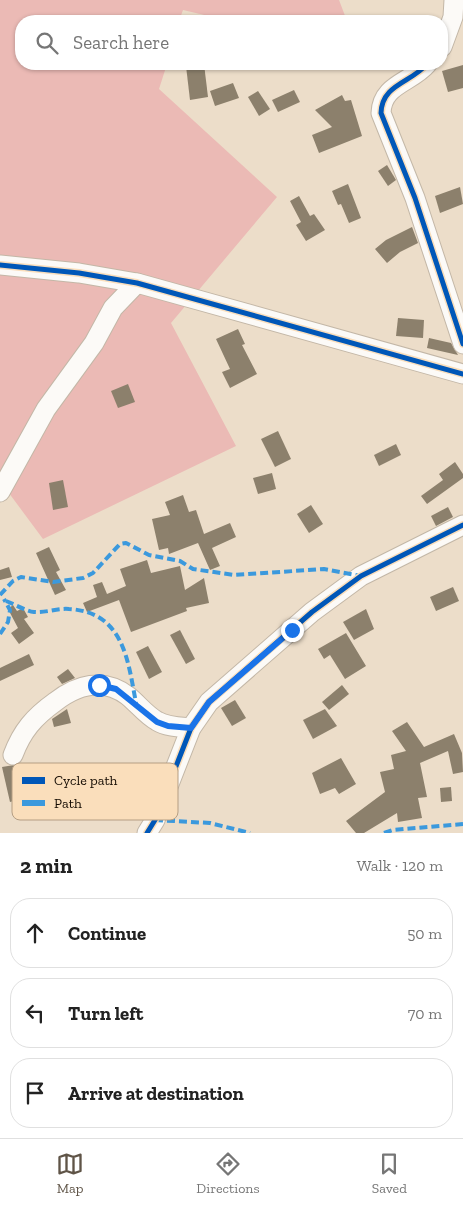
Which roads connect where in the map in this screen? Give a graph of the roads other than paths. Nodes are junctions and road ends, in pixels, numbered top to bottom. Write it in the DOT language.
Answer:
graph roads {
  1 [pos="454,0"];
  2 [pos="448,32"];
  3 [pos="422,70"];
  4 [pos="0,265"];
  5 [pos="137,283"];
  6 [pos="463,344"];
  7 [pos="463,374"];
  8 [pos="0,492"];
  9 [pos="463,525"];
  10 [pos="191,728"];
  11 [pos="13,755"];
  12 [pos="177,763"];
  13 [pos="155,820"];
  14 [pos="147,833"];
  1 -- 2 [label="street"];
  3 -- 6 [label="street"];
  4 -- 5 [label="street"];
  5 -- 7 [label="street"];
  5 -- 8 [label="street"];
  9 -- 10 [label="street"];
  10 -- 11 [label="street"];
  10 -- 12 [label="street"];
  13 -- 14 [label="street"];
}
